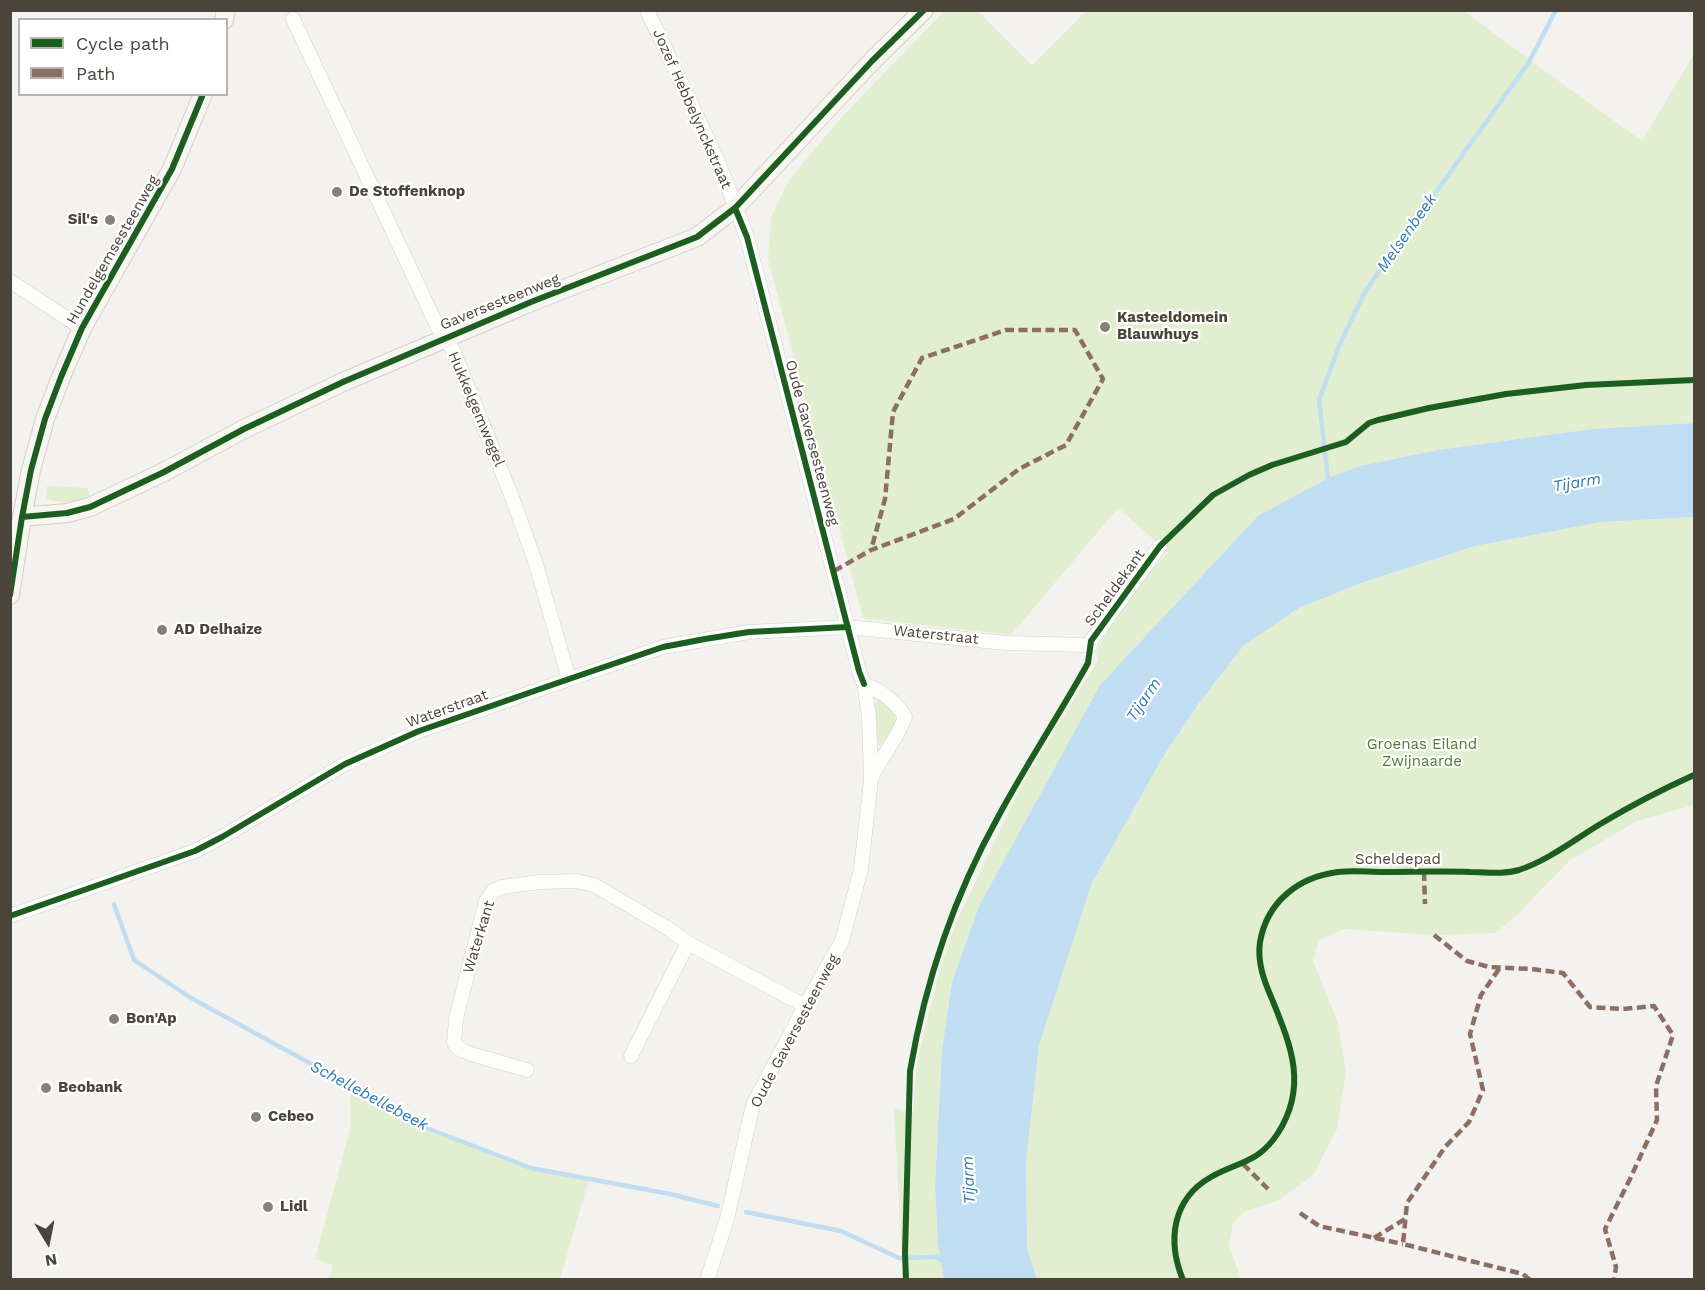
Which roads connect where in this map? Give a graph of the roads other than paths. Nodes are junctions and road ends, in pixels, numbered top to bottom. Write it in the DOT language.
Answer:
graph roads {
  1 [pos="647,10"];
  2 [pos="924,10"];
  3 [pos="293,19"];
  4 [pos="202,96"];
  5 [pos="735,208"];
  6 [pos="10,282"];
  7 [pos="82,328"];
  8 [pos="445,338"];
  9 [pos="16,517"];
  10 [pos="1160,546"];
  11 [pos="10,595"];
  12 [pos="848,627"];
  13 [pos="1090,645"];
  14 [pos="569,679"];
  15 [pos="864,684"];
  16 [pos="871,780"];
  17 [pos="10,916"];
  18 [pos="688,944"];
  19 [pos="805,1006"];
  20 [pos="631,1056"];
  21 [pos="527,1070"];
  22 [pos="707,1280"];
  1 -- 5 [label="street, Jozef Hebbelynckstraat"];
  2 -- 5 [label="street, Gaversesteenweg"];
  3 -- 8 [label="street, Hukkelgemwegel"];
  4 -- 7 [label="street, Hundelgemsesteenweg"];
  5 -- 8 [label="street, Gaversesteenweg"];
  5 -- 12 [label="street, Oude Gaversesteenweg"];
  6 -- 7 [label="street"];
  7 -- 9 [label="street, Hundelgemsesteenweg"];
  8 -- 9 [label="street, Gaversesteenweg"];
  8 -- 14 [label="street, Hukkelgemwegel"];
  9 -- 11 [label="street, Hundelgemsesteenweg"];
  10 -- 13 [label="street, Scheldekant"];
  12 -- 13 [label="street, Waterstraat"];
  12 -- 14 [label="street, Waterstraat"];
  12 -- 15 [label="street, Oude Gaversesteenweg"];
  14 -- 17 [label="street, Waterstraat"];
  15 -- 16 [label="street, Oude Gaversesteenweg"];
  15 -- 16 [label="street, Oude Gaversesteenweg"];
  16 -- 19 [label="street, Oude Gaversesteenweg"];
  18 -- 19 [label="street, Waterkant"];
  18 -- 20 [label="street"];
  18 -- 21 [label="street, Waterkant"];
  19 -- 22 [label="street, Oude Gaversesteenweg"];
}
